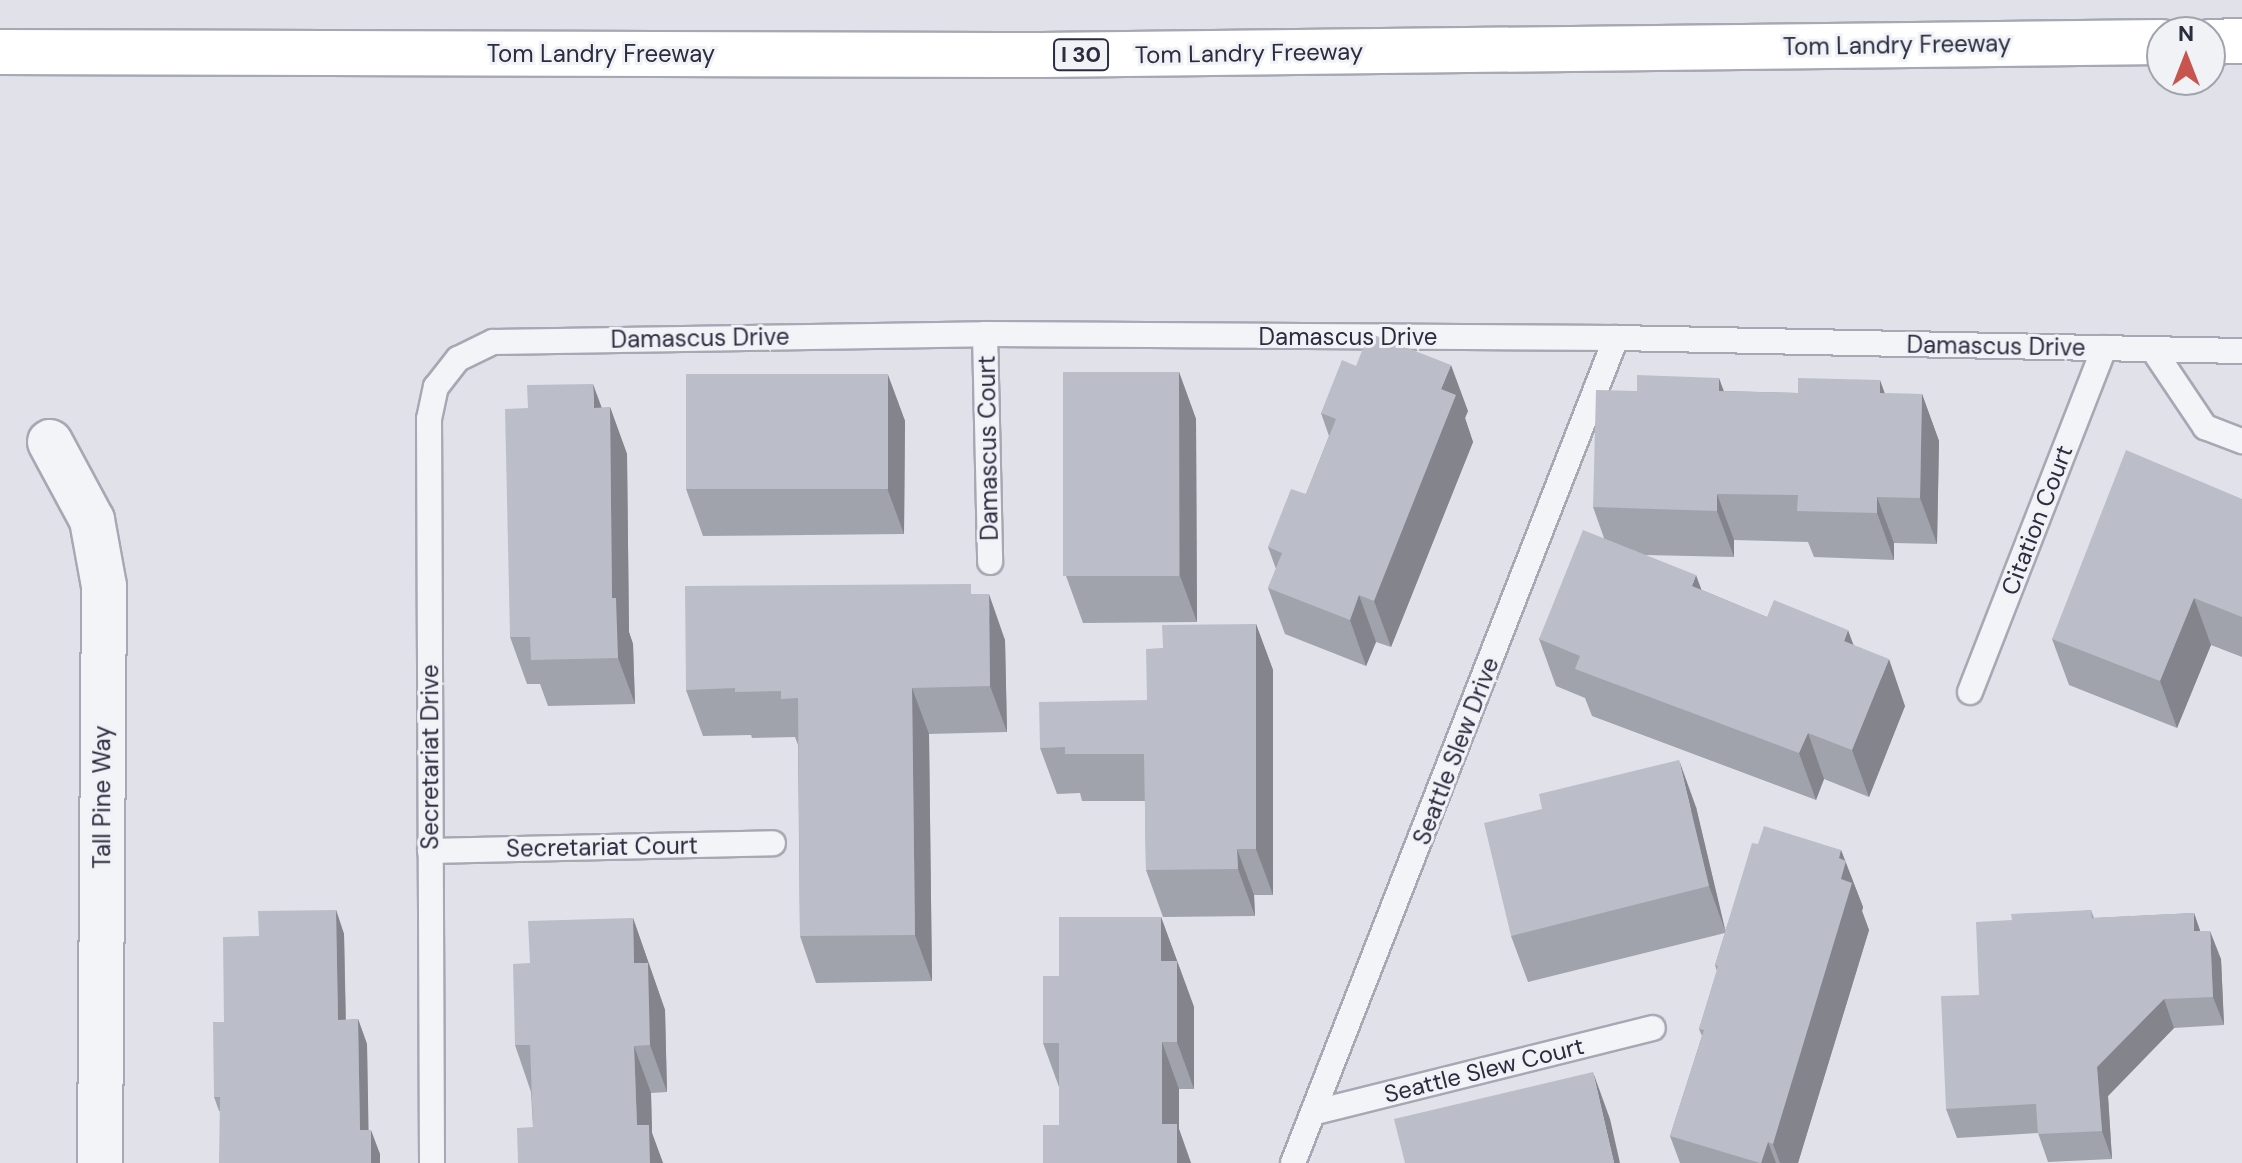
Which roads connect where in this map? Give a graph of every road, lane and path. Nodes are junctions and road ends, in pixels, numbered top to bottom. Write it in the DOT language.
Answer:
graph roads {
  1 [pos="2146,42"];
  2 [pos="0,52"];
  3 [pos="985,334"];
  4 [pos="1616,338"];
  5 [pos="2104,348"];
  6 [pos="2154,351"];
  7 [pos="2242,351"];
  8 [pos="458,359"];
  9 [pos="2242,441"];
  10 [pos="50,442"];
  11 [pos="990,562"];
  12 [pos="1970,692"];
  13 [pos="773,843"];
  14 [pos="430,851"];
  15 [pos="1653,1028"];
  16 [pos="1316,1112"];
  17 [pos="100,1163"];
  18 [pos="432,1163"];
  19 [pos="1293,1163"];
  1 -- 2 [label="highway, Tom Landry Freeway / I 30"];
  3 -- 4 [label="lane, Damascus Drive"];
  3 -- 8 [label="lane, Damascus Drive"];
  3 -- 11 [label="lane, Damascus Court"];
  4 -- 5 [label="lane, Damascus Drive"];
  4 -- 16 [label="lane, Seattle Slew Drive"];
  5 -- 6 [label="lane, Damascus Drive"];
  5 -- 12 [label="lane, Citation Court"];
  6 -- 7 [label="lane, Damascus Drive"];
  6 -- 9 [label="lane"];
  8 -- 14 [label="lane, Secretariat Drive"];
  10 -- 17 [label="street, Tall Pine Way"];
  13 -- 14 [label="lane, Secretariat Court"];
  14 -- 18 [label="lane, Secretariat Drive"];
  15 -- 16 [label="lane, Seattle Slew Court"];
  16 -- 19 [label="lane, Seattle Slew Drive"];
}
